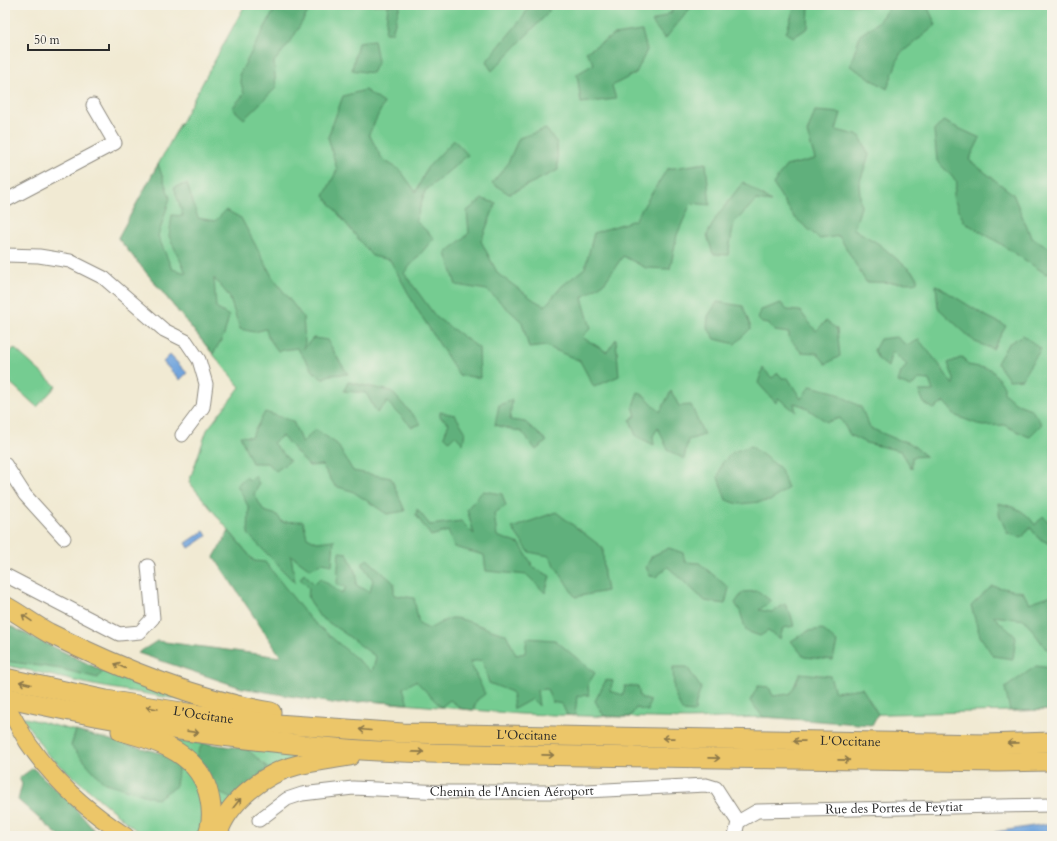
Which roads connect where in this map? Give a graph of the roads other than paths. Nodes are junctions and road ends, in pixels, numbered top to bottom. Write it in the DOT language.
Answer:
graph roads {
  1 [pos="94,105"];
  2 [pos="5,200"];
  3 [pos="5,255"];
  4 [pos="182,435"];
  5 [pos="5,464"];
  6 [pos="64,538"];
  7 [pos="148,566"];
  8 [pos="5,575"];
  9 [pos="5,606"];
  10 [pos="5,678"];
  11 [pos="5,697"];
  12 [pos="5,703"];
  13 [pos="72,712"];
  14 [pos="330,727"];
  15 [pos="1052,742"];
  16 [pos="379,751"];
  17 [pos="1052,762"];
  18 [pos="1052,805"];
  19 [pos="259,820"];
  20 [pos="738,822"];
  21 [pos="126,836"];
  22 [pos="207,836"];
  23 [pos="217,836"];
  24 [pos="735,836"];
  1 -- 2 [label="street"];
  3 -- 4 [label="street"];
  5 -- 6 [label="street"];
  7 -- 8 [label="street"];
  14 -- 9 [label="highway, one-way"];
  14 -- 10 [label="highway, L'Occitane, one-way"];
  11 -- 13 [label="highway, L'Occitane"];
  12 -- 21 [label="main road"];
  13 -- 16 [label="highway, L'Occitane, one-way"];
  13 -- 22 [label="highway"];
  15 -- 14 [label="highway, L'Occitane, one-way"];
  16 -- 17 [label="highway, L'Occitane, one-way"];
  23 -- 16 [label="highway, one-way"];
  18 -- 20 [label="street, Rue des Portes de Feytiat"];
  19 -- 20 [label="street, Chemin de l'Ancien Aéroport"];
  20 -- 24 [label="street"];
}
